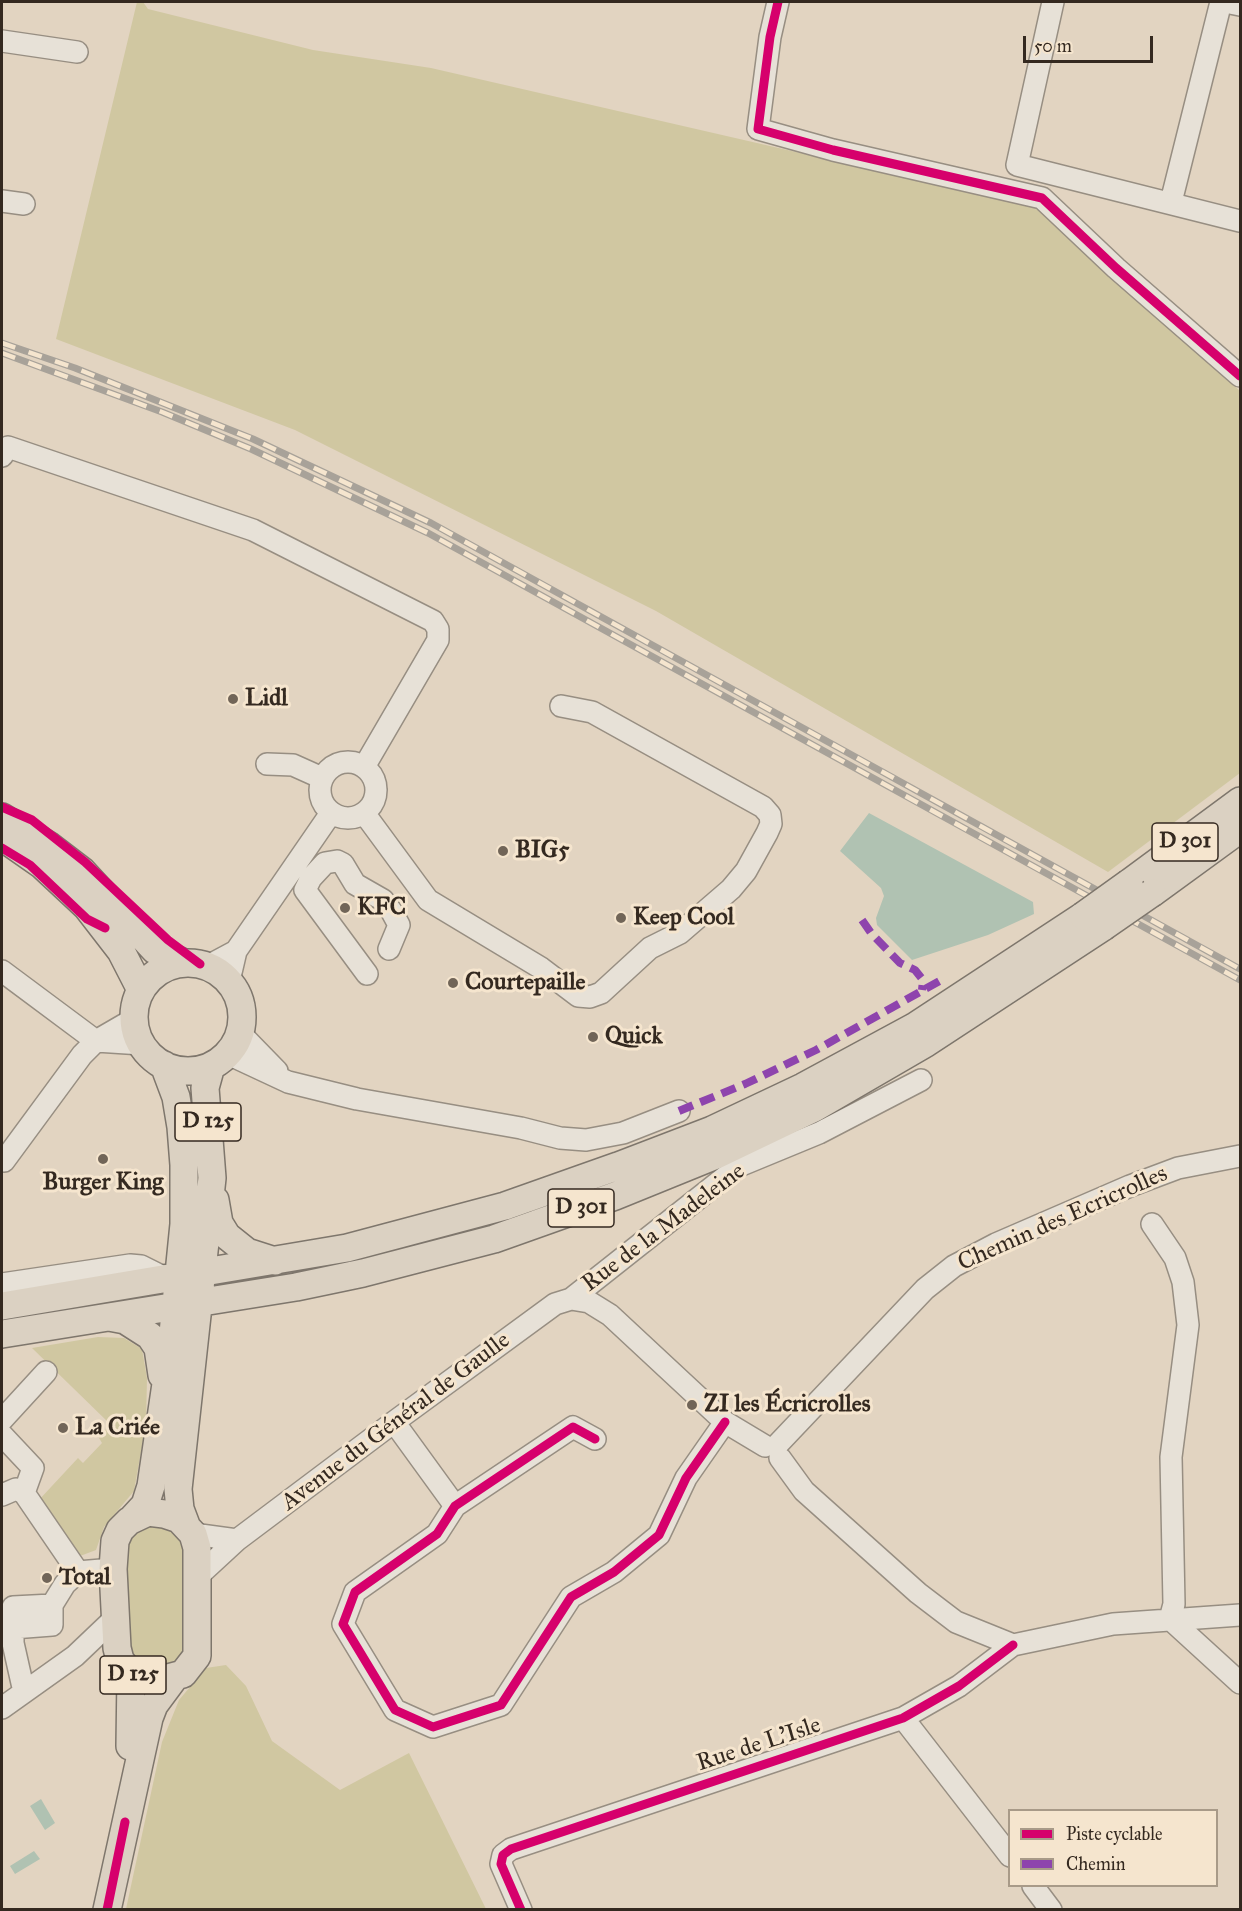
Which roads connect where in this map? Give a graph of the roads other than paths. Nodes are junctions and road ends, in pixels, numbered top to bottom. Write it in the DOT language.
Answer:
graph roads {
  1 [pos="778,2"];
  2 [pos="1053,2"];
  3 [pos="1221,2"];
  4 [pos="1225,2"];
  5 [pos="1240,5"];
  6 [pos="2,41"];
  7 [pos="77,52"];
  8 [pos="2,201"];
  9 [pos="1171,202"];
  10 [pos="24,204"];
  11 [pos="1240,221"];
  12 [pos="1240,376"];
  13 [pos="2,456"];
  14 [pos="561,706"];
  15 [pos="267,764"];
  16 [pos="364,767"];
  17 [pos="322,778"];
  18 [pos="1240,801"];
  19 [pos="331,813"];
  20 [pos="364,813"];
  21 [pos="2,817"];
  22 [pos="1240,829"];
  23 [pos="2,837"];
  24 [pos="1141,888"];
  25 [pos="1093,922"];
  26 [pos="389,949"];
  27 [pos="207,970"];
  28 [pos="2,971"];
  29 [pos="367,974"];
  30 [pos="141,990"];
  31 [pos="138,1032"];
  32 [pos="96,1041"];
  33 [pos="226,1051"];
  34 [pos="164,1065"];
  35 [pos="921,1080"];
  36 [pos="679,1111"];
  37 [pos="1240,1156"];
  38 [pos="3,1160"];
  39 [pos="212,1178"];
  40 [pos="505,1206"];
  41 [pos="1152,1224"];
  42 [pos="276,1261"];
  43 [pos="2,1284"];
  44 [pos="187,1289"];
  45 [pos="563,1302"];
  46 [pos="2,1306"];
  47 [pos="108,1317"];
  48 [pos="2,1323"];
  49 [pos="2,1334"];
  50 [pos="46,1372"];
  51 [pos="161,1411"];
  52 [pos="2,1420"];
  53 [pos="394,1422"];
  54 [pos="725,1422"];
  55 [pos="2,1435"];
  56 [pos="595,1439"];
  57 [pos="774,1449"];
  58 [pos="24,1493"];
  59 [pos="2,1495"];
  60 [pos="455,1506"];
  61 [pos="132,1519"];
  62 [pos="189,1530"];
  63 [pos="237,1540"];
  64 [pos="113,1569"];
  65 [pos="78,1572"];
  66 [pos="198,1576"];
  67 [pos="1240,1615"];
  68 [pos="116,1617"];
  69 [pos="1170,1619"];
  70 [pos="1013,1645"];
  71 [pos="75,1656"];
  72 [pos="125,1665"];
  73 [pos="174,1678"];
  74 [pos="1240,1683"];
  75 [pos="24,1692"];
  76 [pos="2,1708"];
  77 [pos="903,1718"];
  78 [pos="125,1822"];
  79 [pos="1008,1853"];
  80 [pos="1034,1887"];
  81 [pos="107,1910"];
  82 [pos="521,1910"];
  83 [pos="1051,1910"];
  1 -- 12 [label="street"];
  2 -- 9 [label="street"];
  3 -- 9 [label="street"];
  4 -- 5 [label="street"];
  6 -- 7 [label="street"];
  8 -- 10 [label="street"];
  9 -- 11 [label="street"];
  13 -- 16 [label="street"];
  14 -- 20 [label="street"];
  15 -- 17 [label="street"];
  16 -- 17 [label="street"];
  16 -- 20 [label="street"];
  17 -- 19 [label="street"];
  18 -- 24 [label="main road, D 301"];
  19 -- 20 [label="street"];
  19 -- 27 [label="street"];
  21 -- 27 [label="main road"];
  22 -- 24 [label="main road, D 301"];
  23 -- 30 [label="main road"];
  24 -- 25 [label="main road, D 301, bridge"];
  25 -- 40 [label="main road, D 301"];
  25 -- 44 [label="main road, D 301"];
  26 -- 29 [label="street"];
  27 -- 30 [label="main road"];
  27 -- 33 [label="main road"];
  28 -- 32 [label="street"];
  30 -- 31 [label="main road"];
  31 -- 32 [label="street"];
  31 -- 34 [label="main road"];
  32 -- 38 [label="street"];
  33 -- 34 [label="main road"];
  33 -- 36 [label="street"];
  33 -- 39 [label="main road, D 125"];
  34 -- 44 [label="main road, D 125"];
  35 -- 45 [label="street, Rue de la Madeleine"];
  37 -- 57 [label="street, Chemin des Ecricrolles"];
  39 -- 42 [label="main road"];
  39 -- 44 [label="main road, D 125"];
  40 -- 42 [label="main road, D 301"];
  40 -- 44 [label="main road"];
  41 -- 69 [label="street"];
  42 -- 44 [label="main road, D 301"];
  43 -- 44 [label="street"];
  44 -- 46 [label="main road, D 301"];
  44 -- 47 [label="main road, D 301"];
  44 -- 48 [label="main road"];
  44 -- 51 [label="main road, D 125"];
  44 -- 62 [label="main road, D 125"];
  45 -- 53 [label="street, Avenue du Général de Gaulle"];
  45 -- 54 [label="street"];
  47 -- 49 [label="main road, D 301"];
  47 -- 51 [label="main road"];
  50 -- 52 [label="street"];
  51 -- 61 [label="main road, D 125"];
  53 -- 60 [label="street"];
  53 -- 63 [label="street, Avenue du Général de Gaulle"];
  54 -- 57 [label="street"];
  54 -- 60 [label="street"];
  55 -- 58 [label="street"];
  56 -- 60 [label="street"];
  57 -- 70 [label="street"];
  58 -- 59 [label="street"];
  58 -- 65 [label="street"];
  61 -- 62 [label="main road"];
  61 -- 64 [label="main road, D 125"];
  62 -- 63 [label="street"];
  62 -- 66 [label="main road, D 125"];
  63 -- 66 [label="street, Avenue du Général de Gaulle"];
  64 -- 65 [label="street"];
  64 -- 68 [label="main road, D 125"];
  65 -- 75 [label="street"];
  66 -- 73 [label="main road, D 125"];
  67 -- 69 [label="street"];
  68 -- 71 [label="street"];
  68 -- 72 [label="main road, D 125"];
  69 -- 70 [label="street"];
  69 -- 74 [label="street"];
  70 -- 77 [label="street, Rue de L'Isle"];
  71 -- 72 [label="street"];
  71 -- 75 [label="street"];
  72 -- 73 [label="main road, D 125"];
  72 -- 78 [label="main road, D 125"];
  73 -- 78 [label="main road"];
  75 -- 76 [label="street"];
  77 -- 79 [label="street"];
  77 -- 82 [label="street, Rue de L'Isle"];
  78 -- 81 [label="main road, D 125"];
  80 -- 83 [label="street"];
}
